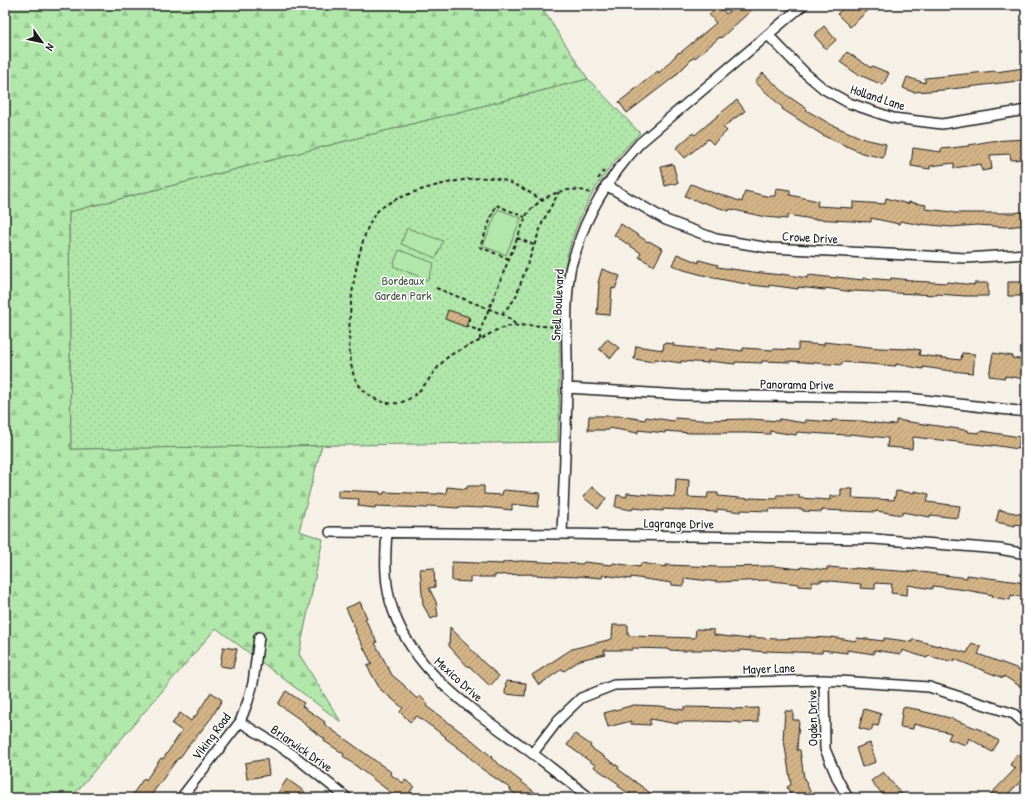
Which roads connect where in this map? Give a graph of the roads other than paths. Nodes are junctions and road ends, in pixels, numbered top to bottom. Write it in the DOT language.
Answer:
graph roads {
  1 [pos="803,5"];
  2 [pos="768,35"];
  3 [pos="1026,110"];
  4 [pos="606,185"];
  5 [pos="1026,254"];
  6 [pos="567,388"];
  7 [pos="1026,412"];
  8 [pos="330,532"];
  9 [pos="387,532"];
  10 [pos="562,534"];
  11 [pos="1026,554"];
  12 [pos="259,637"];
  13 [pos="824,680"];
  14 [pos="240,722"];
  15 [pos="1026,725"];
  16 [pos="533,753"];
  17 [pos="181,798"];
  18 [pos="347,798"];
  19 [pos="590,798"];
  20 [pos="848,798"];
  1 -- 2 [label="street, Snell Boulevard"];
  2 -- 3 [label="street, Holland Lane"];
  2 -- 4 [label="street, Snell Boulevard"];
  4 -- 5 [label="street, Crowe Drive"];
  4 -- 6 [label="street, Snell Boulevard"];
  6 -- 7 [label="street, Panorama Drive"];
  6 -- 10 [label="street, Snell Boulevard"];
  8 -- 9 [label="street, Lagrange Drive"];
  9 -- 10 [label="street, Lagrange Drive"];
  9 -- 16 [label="street, Mexico Drive"];
  10 -- 11 [label="street, Lagrange Drive"];
  12 -- 14 [label="street, Viking Road"];
  13 -- 15 [label="street, Mayer Lane"];
  13 -- 16 [label="street, Mayer Lane"];
  13 -- 20 [label="street, Ogden Drive"];
  14 -- 17 [label="street, Viking Road"];
  14 -- 18 [label="street, Briarwick Drive"];
  16 -- 19 [label="street, Mexico Drive"];
}
